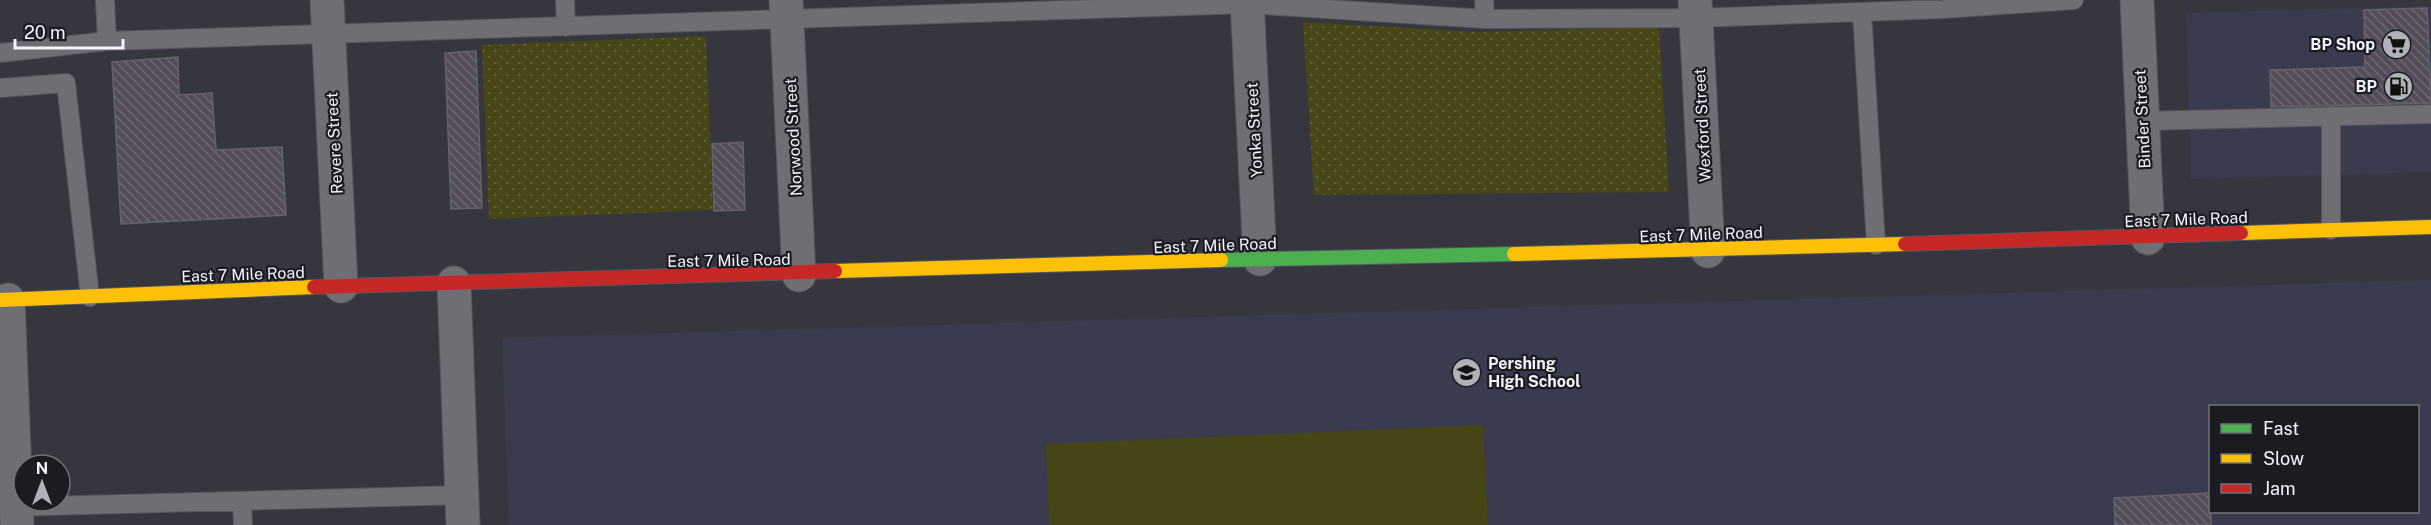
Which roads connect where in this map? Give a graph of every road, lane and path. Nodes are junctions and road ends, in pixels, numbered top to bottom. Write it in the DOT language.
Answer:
graph roads {
  1 [pos="105,0"];
  2 [pos="327,0"];
  3 [pos="565,0"];
  4 [pos="1484,0"];
  5 [pos="2074,0"];
  6 [pos="2137,0"];
  7 [pos="1248,2"];
  8 [pos="1943,4"];
  9 [pos="1024,6"];
  10 [pos="1696,9"];
  11 [pos="786,10"];
  12 [pos="1862,12"];
  13 [pos="1485,19"];
  14 [pos="566,27"];
  15 [pos="329,35"];
  16 [pos="107,40"];
  17 [pos="0,53"];
  18 [pos="0,88"];
  19 [pos="2431,114"];
  20 [pos="2331,116"];
  21 [pos="2142,121"];
  22 [pos="2431,227"];
  23 [pos="2331,230"];
  24 [pos="2148,238"];
  25 [pos="1876,245"];
  26 [pos="1708,251"];
  27 [pos="1260,259"];
  28 [pos="800,275"];
  29 [pos="454,283"];
  30 [pos="341,286"];
  31 [pos="90,297"];
  32 [pos="4,300"];
  33 [pos="242,501"];
  34 [pos="463,510"];
  35 [pos="11,513"];
  36 [pos="243,525"];
  1 -- 16 [label="lane"];
  2 -- 15 [label="street, Revere Street"];
  3 -- 14 [label="lane"];
  4 -- 13 [label="lane"];
  5 -- 8 [label="lane"];
  6 -- 21 [label="street, Binder Street"];
  7 -- 9 [label="lane"];
  7 -- 13 [label="lane"];
  7 -- 27 [label="street, Yonka Street"];
  8 -- 12 [label="lane"];
  9 -- 11 [label="lane"];
  10 -- 12 [label="lane"];
  10 -- 13 [label="lane"];
  10 -- 26 [label="street, Wexford Street"];
  11 -- 14 [label="lane"];
  11 -- 28 [label="street, Norwood Street"];
  12 -- 25 [label="lane"];
  14 -- 15 [label="lane"];
  15 -- 16 [label="lane"];
  15 -- 30 [label="street, Revere Street"];
  16 -- 17 [label="lane"];
  18 -- 31 [label="lane"];
  19 -- 20 [label="lane"];
  20 -- 21 [label="lane"];
  20 -- 23 [label="lane"];
  21 -- 24 [label="street, Binder Street"];
  22 -- 23 [label="street, East 7 Mile Road"];
  23 -- 24 [label="street, East 7 Mile Road"];
  24 -- 25 [label="street, East 7 Mile Road"];
  25 -- 26 [label="street, East 7 Mile Road"];
  26 -- 27 [label="street, East 7 Mile Road"];
  27 -- 28 [label="street, East 7 Mile Road"];
  28 -- 29 [label="street, East 7 Mile Road"];
  29 -- 30 [label="street, East 7 Mile Road"];
  29 -- 34 [label="street"];
  30 -- 31 [label="street, East 7 Mile Road"];
  31 -- 32 [label="street, East 7 Mile Road"];
  32 -- 35 [label="street"];
  33 -- 34 [label="lane"];
  33 -- 35 [label="lane"];
  33 -- 36 [label="lane"];
}
